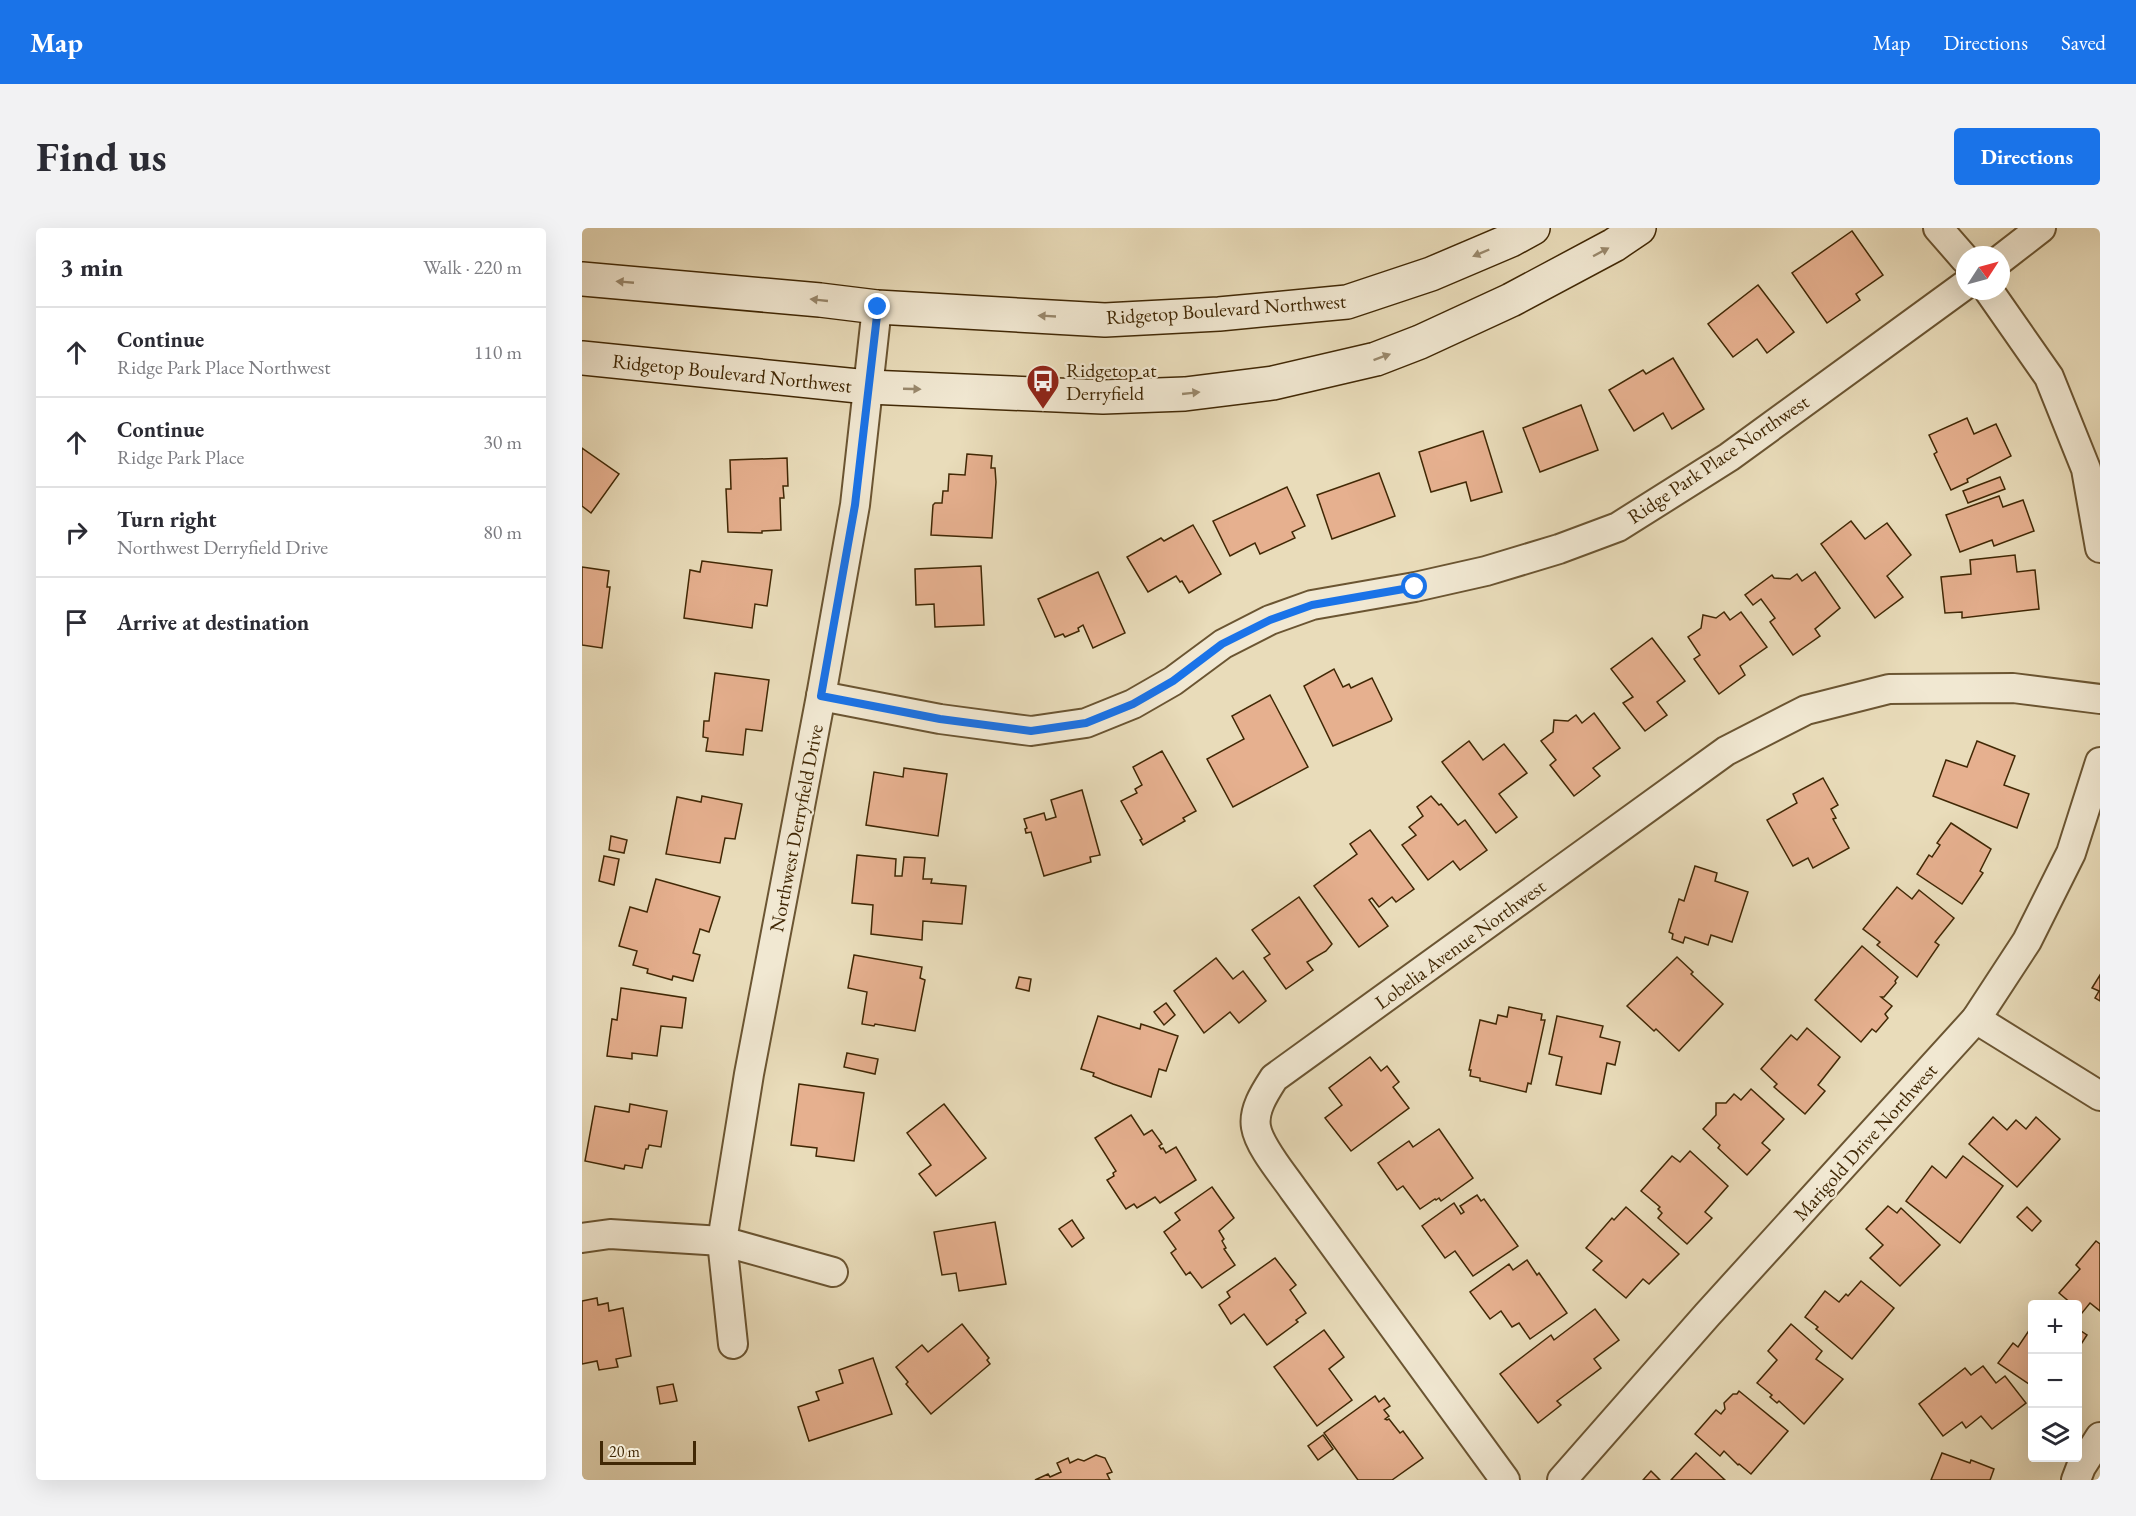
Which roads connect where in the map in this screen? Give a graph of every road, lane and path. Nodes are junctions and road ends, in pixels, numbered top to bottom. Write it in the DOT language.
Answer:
graph roads {
  1 [pos="1533,228"];
  2 [pos="1639,228"];
  3 [pos="1938,228"];
  4 [pos="2041,228"];
  5 [pos="1956,249"];
  6 [pos="2010,252"];
  7 [pos="582,279"];
  8 [pos="1956,292"];
  9 [pos="1995,300"];
  10 [pos="878,307"];
  11 [pos="582,358"];
  12 [pos="868,387"];
  13 [pos="2100,548"];
  14 [pos="821,696"];
  15 [pos="2100,699"];
  16 [pos="2100,762"];
  17 [pos="1976,1019"];
  18 [pos="2100,1096"];
  19 [pos="582,1238"];
  20 [pos="722,1241"];
  21 [pos="833,1272"];
  22 [pos="734,1344"];
  23 [pos="2100,1437"];
  24 [pos="1505,1480"];
  25 [pos="1563,1480"];
  26 [pos="2076,1480"];
  1 -- 10 [label="main road, Ridgetop Boulevard Northwest, one-way"];
  12 -- 2 [label="main road, Ridgetop Boulevard Northwest, one-way"];
  3 -- 5 [label="street"];
  4 -- 6 [label="street"];
  10 -- 7 [label="main road, Ridgetop Boulevard Northwest, one-way"];
  8 -- 14 [label="street, Ridge Park Place Northwest"];
  9 -- 13 [label="street"];
  10 -- 12 [label="street, Northwest Derryfield Drive"];
  11 -- 12 [label="main road, Ridgetop Boulevard Northwest"];
  12 -- 14 [label="street, Northwest Derryfield Drive"];
  14 -- 20 [label="street, Northwest Derryfield Drive"];
  15 -- 24 [label="street, Lobelia Avenue Northwest"];
  16 -- 17 [label="street, Marigold Drive Northwest"];
  17 -- 18 [label="street"];
  17 -- 25 [label="street, Marigold Drive Northwest"];
  19 -- 20 [label="street"];
  20 -- 21 [label="street"];
  20 -- 22 [label="street, Northwest Derryfield Drive"];
  23 -- 26 [label="street"];
}
